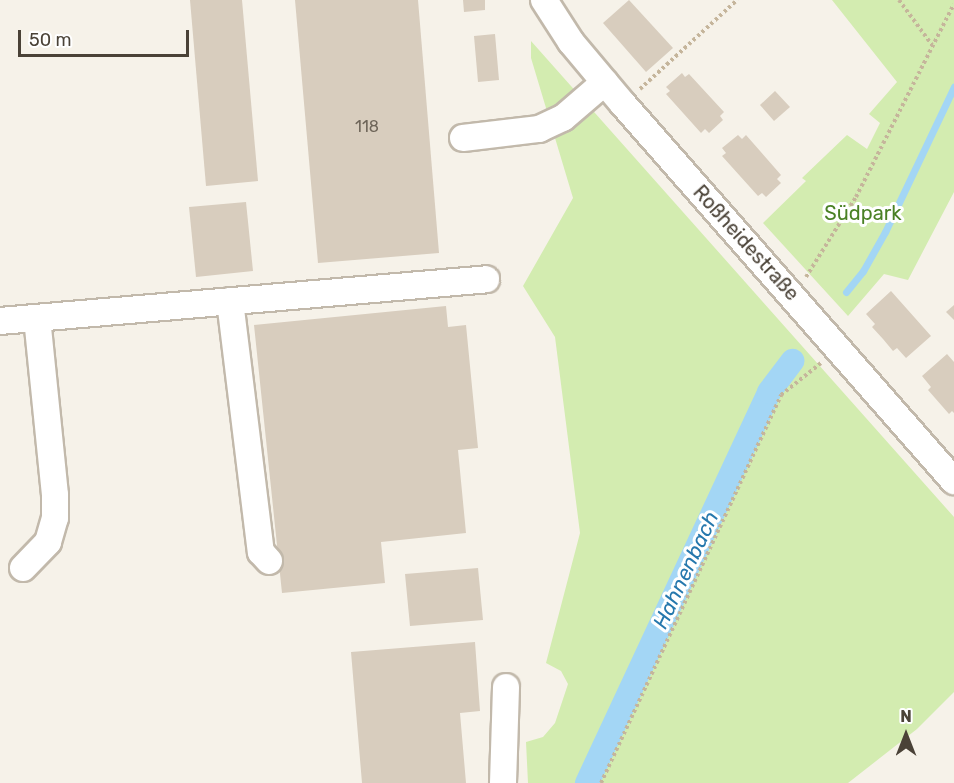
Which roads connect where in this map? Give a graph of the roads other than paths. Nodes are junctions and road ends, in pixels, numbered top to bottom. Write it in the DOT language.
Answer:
graph roads {
  1 [pos="544,0"];
  2 [pos="604,82"];
  3 [pos="463,138"];
  4 [pos="486,279"];
  5 [pos="230,301"];
  6 [pos="37,318"];
  7 [pos="0,321"];
  8 [pos="954,481"];
  9 [pos="269,561"];
  10 [pos="23,568"];
  11 [pos="506,687"];
  12 [pos="503,783"];
  1 -- 2 [label="street, Roßheidestraße"];
  2 -- 3 [label="street"];
  2 -- 8 [label="street, Roßheidestraße"];
  4 -- 5 [label="street"];
  5 -- 6 [label="street"];
  5 -- 9 [label="street"];
  6 -- 7 [label="street"];
  6 -- 10 [label="street"];
  11 -- 12 [label="street"];
}
